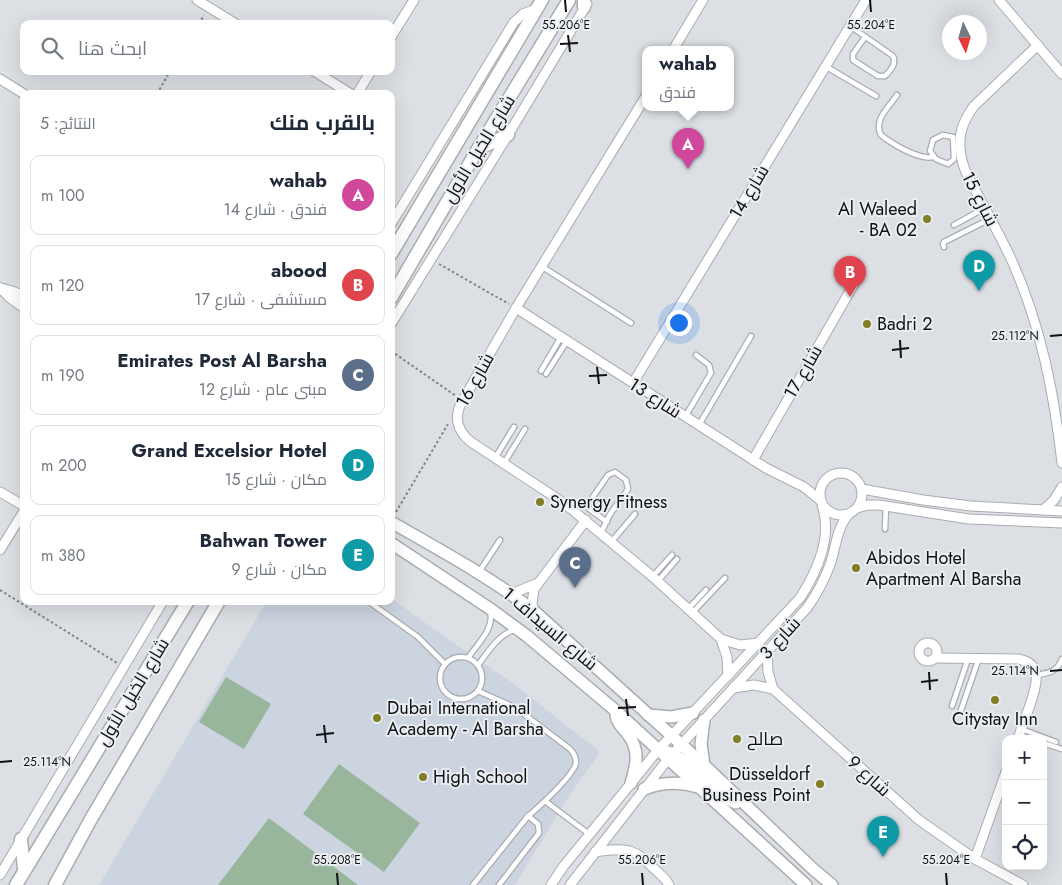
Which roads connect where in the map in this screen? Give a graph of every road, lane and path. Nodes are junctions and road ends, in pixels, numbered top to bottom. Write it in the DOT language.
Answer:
graph roads {
  1 [pos="197,0"];
  2 [pos="414,0"];
  3 [pos="569,0"];
  4 [pos="703,0"];
  5 [pos="866,0"];
  6 [pos="999,0"];
  7 [pos="586,2"];
  8 [pos="540,4"];
  9 [pos="230,20"];
  10 [pos="850,26"];
  11 [pos="395,31"];
  12 [pos="865,37"];
  13 [pos="1038,44"];
  14 [pos="675,46"];
  15 [pos="825,66"];
  16 [pos="1062,74"];
  17 [pos="168,75"];
  18 [pos="320,75"];
  19 [pos="369,75"];
  20 [pos="0,79"];
  21 [pos="159,90"];
  22 [pos="345,90"];
  23 [pos="359,90"];
  24 [pos="20,92"];
  25 [pos="897,95"];
  26 [pos="876,96"];
  27 [pos="642,102"];
  28 [pos="685,111"];
  29 [pos="690,114"];
  30 [pos="508,135"];
  31 [pos="956,138"];
  32 [pos="478,149"];
  33 [pos="933,156"];
  34 [pos="985,208"];
  35 [pos="395,217"];
  36 [pos="990,219"];
  37 [pos="954,225"];
  38 [pos="395,247"];
  39 [pos="944,247"];
  40 [pos="431,259"];
  41 [pos="541,266"];
  42 [pos="854,284"];
  43 [pos="0,288"];
  44 [pos="395,291"];
  45 [pos="20,294"];
  46 [pos="20,305"];
  47 [pos="516,308"];
  48 [pos="395,318"];
  49 [pos="631,323"];
  50 [pos="751,336"];
  51 [pos="564,339"];
  52 [pos="395,354"];
  53 [pos="696,355"];
  54 [pos="544,372"];
  55 [pos="633,383"];
  56 [pos="462,400"];
  57 [pos="684,417"];
  58 [pos="449,423"];
  59 [pos="698,426"];
  60 [pos="514,427"];
  61 [pos="525,429"];
  62 [pos="496,458"];
  63 [pos="752,460"];
  64 [pos="504,463"];
  65 [pos="1062,463"];
  66 [pos="824,482"];
  67 [pos="797,484"];
  68 [pos="1062,487"];
  69 [pos="862,489"];
  70 [pos="0,492"];
  71 [pos="821,502"];
  72 [pos="20,504"];
  73 [pos="886,506"];
  74 [pos="858,508"];
  75 [pos="1044,510"];
  76 [pos="1062,511"];
  77 [pos="635,514"];
  78 [pos="849,514"];
  79 [pos="395,515"];
  80 [pos="20,518"];
  81 [pos="395,518"];
  82 [pos="586,520"];
  83 [pos="606,522"];
  84 [pos="1062,523"];
  85 [pos="885,529"];
  86 [pos="601,532"];
  87 [pos="500,540"];
  88 [pos="612,541"];
  89 [pos="395,546"];
  90 [pos="0,550"];
  91 [pos="672,555"];
  92 [pos="677,559"];
  93 [pos="478,573"];
  94 [pos="725,578"];
  95 [pos="655,579"];
  96 [pos="538,583"];
  97 [pos="0,590"];
  98 [pos="706,590"];
  99 [pos="511,594"];
  100 [pos="20,602"];
  101 [pos="24,605"];
  102 [pos="161,605"];
  103 [pos="186,605"];
  104 [pos="217,605"];
  105 [pos="374,605"];
  106 [pos="489,608"];
  107 [pos="534,611"];
  108 [pos="690,611"];
  109 [pos="517,629"];
  110 [pos="721,639"];
  111 [pos="759,643"];
  112 [pos="767,652"];
  113 [pos="1062,656"];
  114 [pos="468,658"];
  115 [pos="935,658"];
  116 [pos="968,658"];
  117 [pos="979,658"];
  118 [pos="444,664"];
  119 [pos="478,665"];
  120 [pos="124,667"];
  121 [pos="1037,675"];
  122 [pos="728,676"];
  123 [pos="733,688"];
  124 [pos="773,689"];
  125 [pos="478,691"];
  126 [pos="599,697"];
  127 [pos="952,706"];
  128 [pos="961,710"];
  129 [pos="616,711"];
  130 [pos="693,712"];
  131 [pos="648,715"];
  132 [pos="704,720"];
  133 [pos="1019,734"];
  134 [pos="1056,742"];
  135 [pos="664,743"];
  136 [pos="1047,744"];
  137 [pos="681,745"];
  138 [pos="1062,749"];
  139 [pos="670,756"];
  140 [pos="704,765"];
  141 [pos="1003,780"];
  142 [pos="632,783"];
  143 [pos="700,788"];
  144 [pos="644,789"];
  145 [pos="546,801"];
  146 [pos="744,804"];
  147 [pos="528,816"];
  148 [pos="590,834"];
  149 [pos="21,839"];
  150 [pos="595,852"];
  151 [pos="975,859"];
  152 [pos="24,869"];
  153 [pos="0,875"];
  154 [pos="16,885"];
  155 [pos="55,885"];
  156 [pos="473,885"];
  157 [pos="499,885"];
  158 [pos="551,885"];
  159 [pos="570,885"];
  160 [pos="670,885"];
  161 [pos="806,885"];
  162 [pos="832,885"];
  163 [pos="1023,885"];
  1 -- 9 [label="street"];
  2 -- 11 [label="street"];
  3 -- 32 [label="main road, شارع الخيل الأول"];
  4 -- 14 [label="street"];
  5 -- 10 [label="street, شارع 14"];
  6 -- 13 [label="street"];
  7 -- 30 [label="street"];
  8 -- 35 [label="street"];
  8 -- 38 [label="main road, شارع الخيل الأول"];
  10 -- 12 [label="lane"];
  10 -- 15 [label="street, شارع 14"];
  12 -- 12 [label="lane"];
  13 -- 16 [label="street"];
  13 -- 31 [label="street, شارع 15"];
  15 -- 26 [label="lane"];
  15 -- 55 [label="street, شارع 14"];
  17 -- 21 [label="path"];
  18 -- 22 [label="street"];
  19 -- 23 [label="street"];
  20 -- 24 [label="street"];
  25 -- 33 [label="lane"];
  27 -- 41 [label="street, شارع 16"];
  28 -- 29 [label="lane"];
  30 -- 32 [label="main road"];
  30 -- 40 [label="street"];
  31 -- 33 [label="lane"];
  31 -- 33 [label="lane"];
  31 -- 34 [label="street, شارع 15"];
  32 -- 44 [label="main road, شارع الخيل الأول"];
  34 -- 36 [label="street, شارع 15"];
  34 -- 37 [label="lane"];
  36 -- 39 [label="lane"];
  36 -- 65 [label="street, شارع 15"];
  40 -- 47 [label="path"];
  40 -- 48 [label="street"];
  41 -- 47 [label="street, شارع 16"];
  41 -- 49 [label="lane"];
  42 -- 63 [label="street, شارع 17"];
  43 -- 45 [label="street"];
  43 -- 46 [label="street"];
  47 -- 51 [label="street, شارع 13"];
  47 -- 56 [label="street, شارع 16"];
  50 -- 59 [label="lane"];
  51 -- 54 [label="lane"];
  51 -- 55 [label="street, شارع 13"];
  52 -- 56 [label="path"];
  53 -- 57 [label="lane"];
  55 -- 57 [label="street, شارع 13"];
  56 -- 62 [label="street, شارع 16"];
  57 -- 59 [label="street, شارع 13"];
  58 -- 79 [label="path"];
  59 -- 63 [label="street, شارع 13"];
  60 -- 62 [label="lane"];
  61 -- 64 [label="lane"];
  62 -- 64 [label="street, شارع 16"];
  63 -- 67 [label="street, شارع 13"];
  64 -- 82 [label="street, شارع 16"];
  66 -- 67 [label="street"];
  66 -- 69 [label="street"];
  66 -- 71 [label="street"];
  67 -- 71 [label="street, شارع 13"];
  68 -- 75 [label="street"];
  69 -- 74 [label="street"];
  69 -- 75 [label="street"];
  70 -- 72 [label="street"];
  71 -- 78 [label="street"];
  71 -- 111 [label="street, شارع 3"];
  73 -- 74 [label="street"];
  73 -- 84 [label="street"];
  73 -- 85 [label="lane"];
  74 -- 78 [label="street"];
  75 -- 76 [label="street"];
  77 -- 88 [label="lane"];
  78 -- 112 [label="street, شارع 3"];
  80 -- 90 [label="street"];
  81 -- 93 [label="street, شارع السيداف 1"];
  82 -- 86 [label="street, شارع 16"];
  82 -- 96 [label="street"];
  83 -- 83 [label="lane"];
  83 -- 86 [label="lane"];
  86 -- 88 [label="street, شارع 16"];
  87 -- 93 [label="lane"];
  88 -- 95 [label="street, شارع 16"];
  89 -- 106 [label="street, شارع السيداف 1"];
  91 -- 95 [label="lane"];
  92 -- 95 [label="lane"];
  93 -- 99 [label="street, شارع السيداف 1"];
  94 -- 108 [label="lane"];
  95 -- 108 [label="street, شارع 16"];
  96 -- 99 [label="street"];
  96 -- 107 [label="street"];
  97 -- 100 [label="path"];
  98 -- 108 [label="lane"];
  99 -- 107 [label="street, شارع السيداف 1"];
  101 -- 120 [label="path"];
  102 -- 120 [label="street"];
  103 -- 152 [label="main road, شارع الخيل الأول"];
  104 -- 155 [label="main road, شارع الخيل الأول"];
  105 -- 118 [label="lane"];
  106 -- 109 [label="street, شارع السيداف 1"];
  106 -- 114 [label="lane"];
  107 -- 131 [label="street, شارع السيداف 1"];
  108 -- 110 [label="street, شارع 16"];
  109 -- 119 [label="lane"];
  109 -- 126 [label="street, شارع السيداف 1"];
  110 -- 111 [label="street"];
  110 -- 122 [label="street"];
  111 -- 122 [label="street, شارع 3"];
  112 -- 123 [label="street, شارع 3"];
  112 -- 124 [label="street"];
  113 -- 121 [label="lane"];
  114 -- 118 [label="lane"];
  114 -- 119 [label="lane"];
  115 -- 116 [label="street"];
  116 -- 117 [label="street"];
  116 -- 127 [label="lane"];
  117 -- 121 [label="street"];
  117 -- 128 [label="lane"];
  118 -- 125 [label="lane"];
  119 -- 125 [label="lane"];
  120 -- 149 [label="street"];
  121 -- 133 [label="street"];
  122 -- 130 [label="street, شارع 3"];
  123 -- 124 [label="street"];
  123 -- 132 [label="street, شارع 3"];
  124 -- 151 [label="street, شارع 9"];
  125 -- 145 [label="lane"];
  126 -- 129 [label="street, شارع السيداف 1"];
  126 -- 135 [label="street"];
  129 -- 135 [label="street, شارع السيداف 1"];
  129 -- 142 [label="street"];
  130 -- 131 [label="street"];
  130 -- 135 [label="street, شارع 3"];
  131 -- 135 [label="street, شارع السيداف 1"];
  132 -- 137 [label="street, شارع 3"];
  132 -- 140 [label="street"];
  133 -- 134 [label="lane"];
  135 -- 137 [label="street, شارع السيداف 1"];
  135 -- 139 [label="street, شارع السيداف 1"];
  135 -- 142 [label="street"];
  136 -- 138 [label="lane"];
  137 -- 139 [label="street"];
  137 -- 140 [label="street, شارع السيداف 1"];
  139 -- 143 [label="street, شارع السيداف 1"];
  139 -- 144 [label="street"];
  139 -- 146 [label="street"];
  140 -- 146 [label="street, شارع السيداف 1"];
  141 -- 151 [label="street"];
  142 -- 148 [label="street"];
  143 -- 144 [label="street"];
  143 -- 161 [label="street, شارع السيداف 1"];
  144 -- 150 [label="street"];
  145 -- 147 [label="lane"];
  145 -- 148 [label="lane"];
  146 -- 162 [label="street, شارع السيداف 1"];
  147 -- 156 [label="lane"];
  147 -- 157 [label="lane"];
  148 -- 158 [label="street"];
  149 -- 152 [label="main road"];
  149 -- 153 [label="street"];
  150 -- 159 [label="street"];
  150 -- 160 [label="street"];
  151 -- 163 [label="street, شارع 9"];
  152 -- 154 [label="main road, شارع الخيل الأول"];
}
